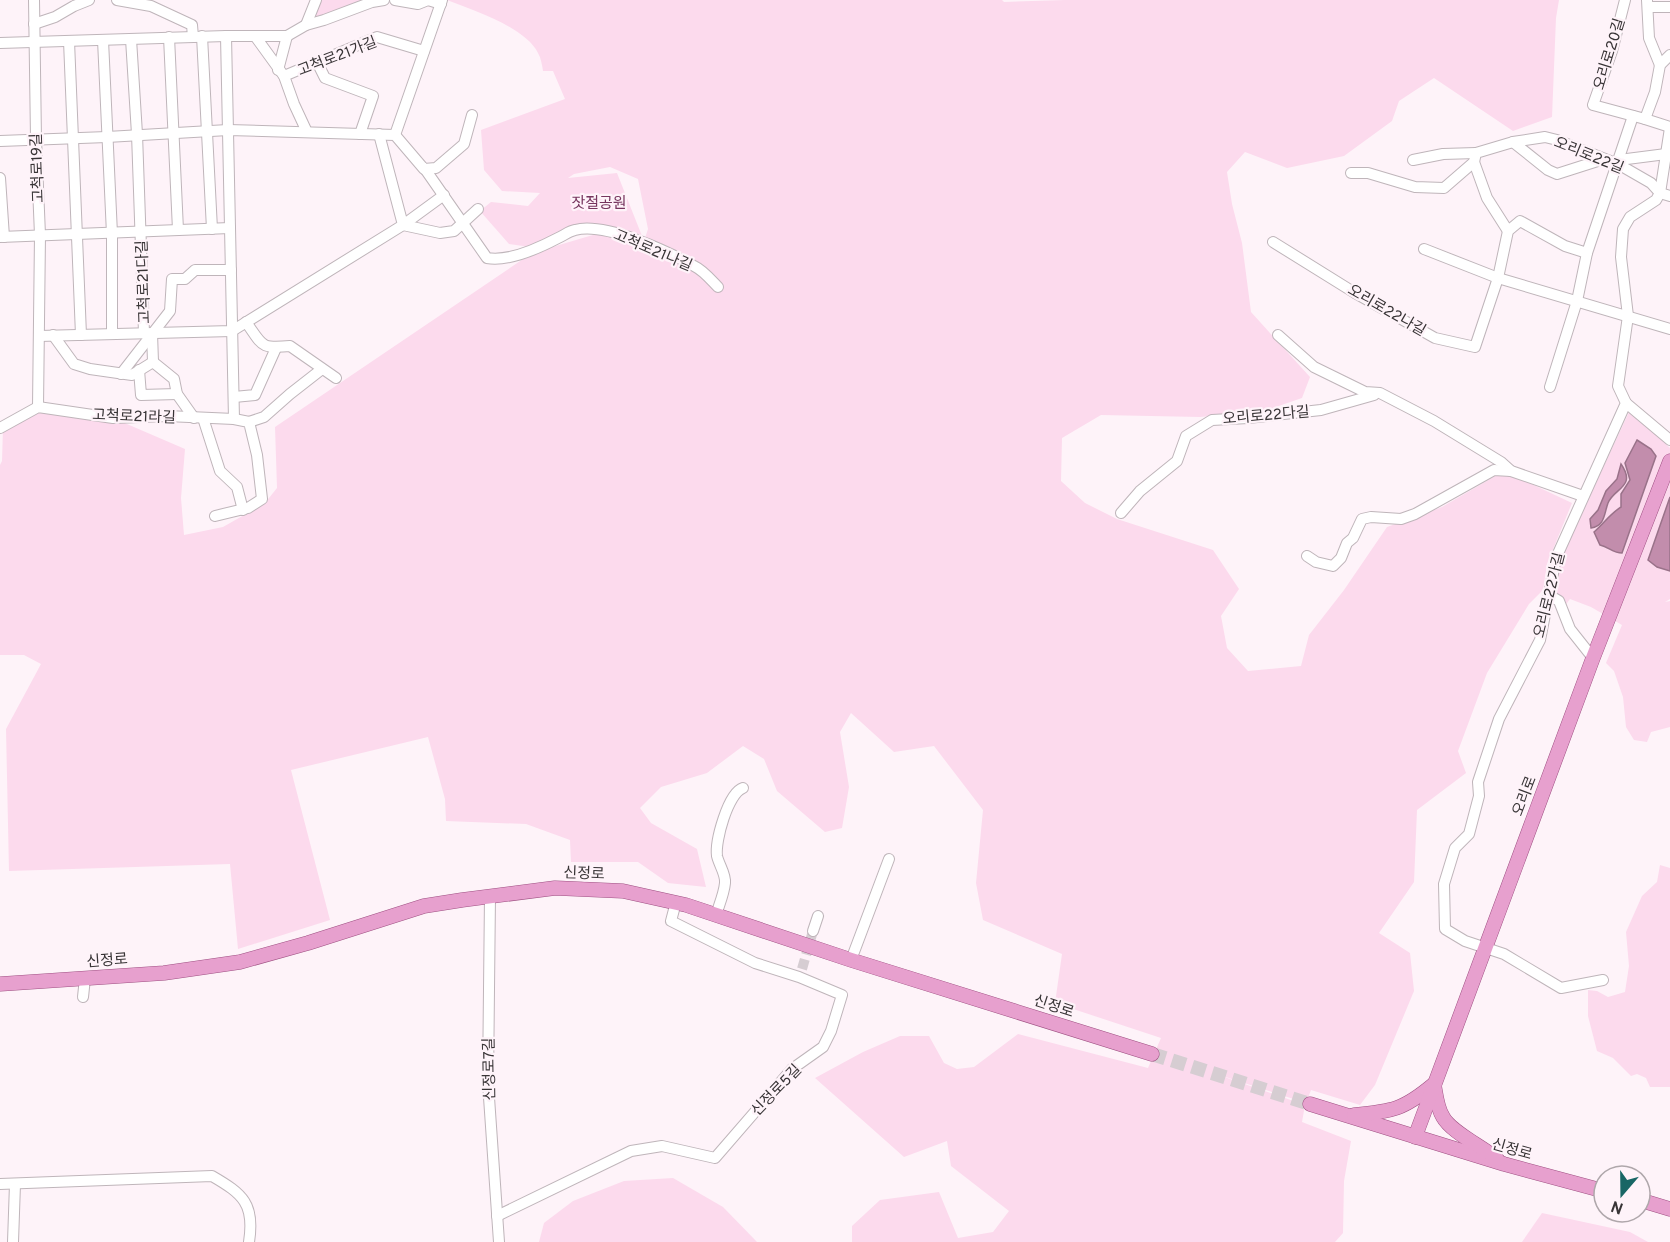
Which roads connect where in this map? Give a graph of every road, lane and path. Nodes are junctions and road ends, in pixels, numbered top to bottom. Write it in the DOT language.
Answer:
graph roads {
  1 [pos="34,0"];
  2 [pos="89,0"];
  3 [pos="117,0"];
  4 [pos="316,0"];
  5 [pos="384,0"];
  6 [pos="395,0"];
  7 [pos="1625,0"];
  8 [pos="441,2"];
  9 [pos="152,3"];
  10 [pos="1648,4"];
  11 [pos="1670,8"];
  12 [pos="34,24"];
  13 [pos="306,25"];
  14 [pos="226,36"];
  15 [pos="255,36"];
  16 [pos="287,36"];
  17 [pos="169,37"];
  18 [pos="198,37"];
  19 [pos="131,39"];
  20 [pos="103,40"];
  21 [pos="69,41"];
  22 [pos="34,42"];
  23 [pos="0,43"];
  24 [pos="424,51"];
  25 [pos="1670,55"];
  26 [pos="317,62"];
  27 [pos="1660,65"];
  28 [pos="281,73"];
  29 [pos="472,115"];
  30 [pos="1633,116"];
  31 [pos="1645,119"];
  32 [pos="1670,128"];
  33 [pos="207,130"];
  34 [pos="228,130"];
  35 [pos="307,132"];
  36 [pos="172,133"];
  37 [pos="137,134"];
  38 [pos="360,134"];
  39 [pos="379,134"];
  40 [pos="395,135"];
  41 [pos="73,137"];
  42 [pos="107,137"];
  43 [pos="36,139"];
  44 [pos="0,141"];
  45 [pos="1513,142"];
  46 [pos="1666,154"];
  47 [pos="1475,157"];
  48 [pos="1605,159"];
  49 [pos="1413,160"];
  50 [pos="1619,162"];
  51 [pos="425,169"];
  52 [pos="1351,173"];
  53 [pos="0,178"];
  54 [pos="444,195"];
  55 [pos="1665,195"];
  56 [pos="478,209"];
  57 [pos="463,222"];
  58 [pos="403,225"];
  59 [pos="230,228"];
  60 [pos="212,229"];
  61 [pos="178,230"];
  62 [pos="1508,231"];
  63 [pos="142,232"];
  64 [pos="78,234"];
  65 [pos="112,234"];
  66 [pos="40,235"];
  67 [pos="2,237"];
  68 [pos="1273,242"];
  69 [pos="1424,249"];
  70 [pos="1587,253"];
  71 [pos="231,270"];
  72 [pos="1498,278"];
  73 [pos="718,287"];
  74 [pos="1577,301"];
  75 [pos="1628,316"];
  76 [pos="246,322"];
  77 [pos="1670,329"];
  78 [pos="232,331"];
  79 [pos="112,333"];
  80 [pos="148,333"];
  81 [pos="81,334"];
  82 [pos="53,335"];
  83 [pos="1278,335"];
  84 [pos="39,336"];
  85 [pos="276,348"];
  86 [pos="153,362"];
  87 [pos="322,369"];
  88 [pos="139,370"];
  89 [pos="121,374"];
  90 [pos="336,378"];
  91 [pos="1550,387"];
  92 [pos="177,393"];
  93 [pos="1380,393"];
  94 [pos="234,397"];
  95 [pos="1626,403"];
  96 [pos="38,407"];
  97 [pos="198,418"];
  98 [pos="234,419"];
  99 [pos="249,422"];
  100 [pos="0,428"];
  101 [pos="1670,440"];
  102 [pos="1670,461"];
  103 [pos="1511,471"];
  104 [pos="1582,496"];
  105 [pos="243,510"];
  106 [pos="1121,513"];
  107 [pos="215,516"];
  108 [pos="1307,556"];
  109 [pos="1549,595"];
  110 [pos="1593,658"];
  111 [pos="743,788"];
  112 [pos="889,859"];
  113 [pos="490,896"];
  114 [pos="676,902"];
  115 [pos="716,915"];
  116 [pos="818,916"];
  117 [pos="813,931"];
  118 [pos="1485,946"];
  119 [pos="851,960"];
  120 [pos="85,978"];
  121 [pos="1603,980"];
  122 [pos="0,984"];
  123 [pos="83,997"];
  124 [pos="1152,1054"];
  125 [pos="1434,1084"];
  126 [pos="1310,1104"];
  127 [pos="1346,1116"];
  128 [pos="1415,1137"];
  129 [pos="1503,1164"];
  130 [pos="0,1184"];
  131 [pos="15,1184"];
  132 [pos="1592,1188"];
  133 [pos="1652,1204"];
  134 [pos="1670,1209"];
  135 [pos="497,1216"];
  136 [pos="13,1242"];
  137 [pos="249,1242"];
  138 [pos="499,1242"];
  1 -- 12 [label="street, 고척로19길"];
  2 -- 12 [label="street"];
  3 -- 9 [label="street"];
  4 -- 13 [label="street"];
  5 -- 13 [label="street"];
  6 -- 8 [label="street"];
  7 -- 30 [label="street, 오리로20길"];
  8 -- 24 [label="street"];
  9 -- 18 [label="street"];
  10 -- 11 [label="street, 오리로20길"];
  10 -- 27 [label="street, 오리로20길"];
  12 -- 22 [label="street, 고척로19길"];
  13 -- 16 [label="street"];
  14 -- 15 [label="street"];
  14 -- 18 [label="street"];
  14 -- 34 [label="street"];
  15 -- 16 [label="street"];
  15 -- 28 [label="street"];
  16 -- 28 [label="street"];
  17 -- 18 [label="street"];
  17 -- 19 [label="street"];
  17 -- 36 [label="street"];
  18 -- 33 [label="street"];
  19 -- 20 [label="street"];
  19 -- 37 [label="street"];
  20 -- 21 [label="street"];
  20 -- 42 [label="street"];
  21 -- 22 [label="street"];
  21 -- 41 [label="street"];
  22 -- 23 [label="street"];
  22 -- 43 [label="street, 고척로19길"];
  24 -- 26 [label="street, 고척로21가길"];
  24 -- 40 [label="street"];
  25 -- 27 [label="street"];
  26 -- 28 [label="street, 고척로21가길"];
  26 -- 38 [label="street"];
  27 -- 31 [label="street"];
  28 -- 35 [label="street"];
  29 -- 51 [label="street"];
  30 -- 31 [label="street, 오리로20길"];
  30 -- 50 [label="street"];
  31 -- 32 [label="street, 오리로20길"];
  32 -- 46 [label="street"];
  33 -- 34 [label="street"];
  33 -- 36 [label="street"];
  33 -- 60 [label="street"];
  34 -- 35 [label="street"];
  34 -- 59 [label="street"];
  35 -- 38 [label="street"];
  36 -- 37 [label="street"];
  36 -- 61 [label="street"];
  37 -- 42 [label="street"];
  37 -- 63 [label="street"];
  38 -- 39 [label="street"];
  39 -- 40 [label="street"];
  39 -- 58 [label="street"];
  40 -- 51 [label="street, 고척로21나길"];
  41 -- 42 [label="street"];
  41 -- 43 [label="street"];
  41 -- 64 [label="street"];
  42 -- 65 [label="street"];
  43 -- 44 [label="street"];
  43 -- 66 [label="street, 고척로19길"];
  45 -- 47 [label="street, 오리로22길"];
  45 -- 48 [label="street, 오리로22길"];
  45 -- 48 [label="street"];
  46 -- 50 [label="street"];
  46 -- 55 [label="street"];
  47 -- 49 [label="street"];
  47 -- 52 [label="street, 오리로22길"];
  47 -- 62 [label="street"];
  48 -- 50 [label="street, 오리로22길"];
  50 -- 55 [label="street, 오리로22길"];
  50 -- 70 [label="street"];
  51 -- 54 [label="street, 고척로21나길"];
  53 -- 67 [label="street"];
  54 -- 57 [label="street, 고척로21나길"];
  54 -- 58 [label="street"];
  55 -- 75 [label="street"];
  56 -- 57 [label="street"];
  57 -- 58 [label="street"];
  57 -- 73 [label="street, 고척로21나길"];
  58 -- 76 [label="street"];
  59 -- 60 [label="street, 고척로21다길"];
  59 -- 71 [label="street"];
  60 -- 61 [label="street, 고척로21다길"];
  61 -- 63 [label="street, 고척로21다길"];
  62 -- 70 [label="street"];
  62 -- 72 [label="street, 오리로22나길"];
  63 -- 65 [label="street, 고척로21다길"];
  63 -- 80 [label="street, 고척로21다길"];
  64 -- 65 [label="street, 고척로21다길"];
  64 -- 66 [label="street, 고척로21다길"];
  64 -- 81 [label="street"];
  65 -- 79 [label="street"];
  66 -- 67 [label="street, 고척로21다길"];
  66 -- 84 [label="street, 고척로19길"];
  68 -- 72 [label="street, 오리로22나길"];
  69 -- 72 [label="street"];
  70 -- 74 [label="street"];
  71 -- 78 [label="street"];
  71 -- 80 [label="street"];
  72 -- 74 [label="street"];
  74 -- 75 [label="street"];
  74 -- 91 [label="street"];
  75 -- 77 [label="street"];
  75 -- 95 [label="street"];
  76 -- 78 [label="street"];
  76 -- 85 [label="street"];
  78 -- 80 [label="street"];
  78 -- 94 [label="street"];
  79 -- 80 [label="street"];
  79 -- 81 [label="street"];
  80 -- 86 [label="street, 고척로21다길"];
  80 -- 89 [label="street"];
  81 -- 82 [label="street"];
  82 -- 84 [label="street"];
  82 -- 89 [label="street"];
  83 -- 93 [label="street"];
  84 -- 96 [label="street, 고척로19길"];
  85 -- 87 [label="street"];
  85 -- 94 [label="street"];
  86 -- 88 [label="street"];
  86 -- 92 [label="street"];
  87 -- 90 [label="street"];
  87 -- 99 [label="street"];
  88 -- 89 [label="street"];
  88 -- 92 [label="street"];
  92 -- 97 [label="street"];
  93 -- 103 [label="street"];
  93 -- 106 [label="street, 오리로22다길"];
  94 -- 98 [label="street"];
  95 -- 101 [label="street"];
  95 -- 104 [label="street, 오리로22가길"];
  96 -- 97 [label="street, 고척로21라길"];
  96 -- 100 [label="street"];
  97 -- 98 [label="street, 고척로21라길"];
  97 -- 105 [label="street"];
  98 -- 99 [label="street, 고척로21라길"];
  99 -- 105 [label="street"];
  102 -- 110 [label="main road, 오리로"];
  103 -- 104 [label="street"];
  103 -- 108 [label="street"];
  104 -- 109 [label="street, 오리로22가길"];
  105 -- 107 [label="street"];
  109 -- 110 [label="street"];
  109 -- 118 [label="street, 오리로22가길"];
  110 -- 118 [label="main road, 오리로"];
  111 -- 115 [label="street"];
  112 -- 119 [label="street"];
  113 -- 114 [label="main road, 신정로"];
  113 -- 120 [label="main road, 신정로"];
  113 -- 135 [label="street, 신정로7길"];
  114 -- 115 [label="main road, 신정로"];
  114 -- 135 [label="street, 신정로5길"];
  115 -- 119 [label="main road, 신정로"];
  116 -- 117 [label="street"];
  118 -- 121 [label="street"];
  118 -- 125 [label="main road, 오리로"];
  119 -- 124 [label="main road, 신정로"];
  120 -- 122 [label="main road, 신정로"];
  120 -- 123 [label="street"];
  125 -- 127 [label="main road"];
  125 -- 128 [label="main road, 오리로"];
  125 -- 129 [label="main road"];
  126 -- 127 [label="main road, 신정로"];
  127 -- 128 [label="main road, 신정로"];
  128 -- 129 [label="main road, 신정로"];
  129 -- 132 [label="main road, 신정로"];
  130 -- 131 [label="street"];
  131 -- 136 [label="street"];
  131 -- 137 [label="street"];
  133 -- 134 [label="main road"];
  135 -- 138 [label="street, 신정로7길"];
}
